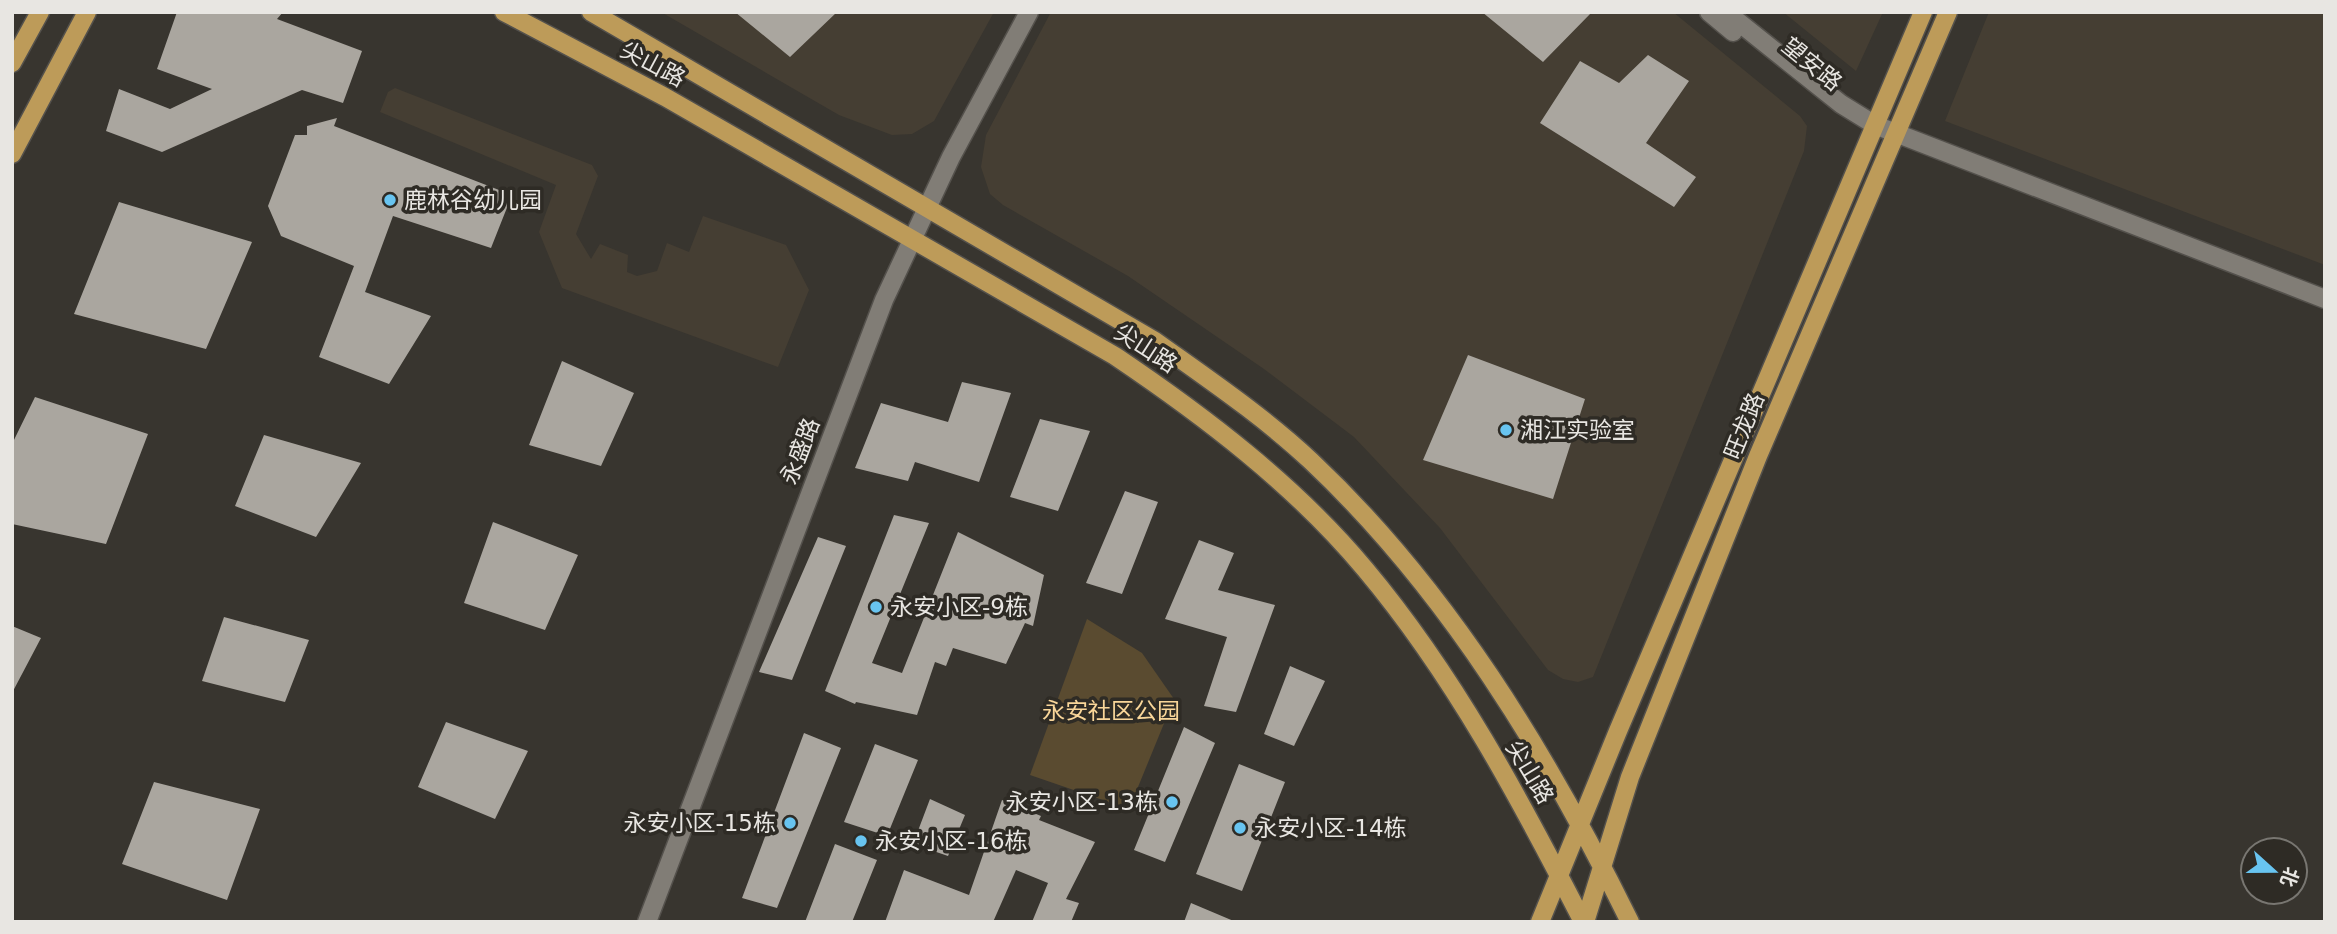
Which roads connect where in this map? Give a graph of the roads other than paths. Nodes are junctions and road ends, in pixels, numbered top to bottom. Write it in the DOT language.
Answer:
graph roads {
  1 [pos="40,12"];
  2 [pos="87,12"];
  3 [pos="504,12"];
  4 [pos="591,12"];
  5 [pos="1017,12"];
  6 [pos="1029,12"];
  7 [pos="1709,12"];
  8 [pos="1726,12"];
  9 [pos="1923,12"];
  10 [pos="1948,12"];
  11 [pos="12,63"];
  12 [pos="1873,130"];
  13 [pos="1894,139"];
  14 [pos="12,154"];
  15 [pos="921,204"];
  16 [pos="906,236"];
  17 [pos="2325,299"];
  18 [pos="1580,823"];
  19 [pos="1602,866"];
  20 [pos="1559,876"];
  21 [pos="636,922"];
  22 [pos="647,922"];
  23 [pos="1541,922"];
  24 [pos="1584,922"];
  25 [pos="1630,922"];
  1 -- 11 [label="main road"];
  2 -- 14 [label="main road"];
  3 -- 16 [label="main road, 尖山路"];
  4 -- 15 [label="main road, 尖山路"];
  5 -- 15 [label="street, 永盛路"];
  6 -- 15 [label="street, 永盛路"];
  7 -- 12 [label="street, 望安路"];
  8 -- 12 [label="street, 望安路"];
  9 -- 12 [label="main road, 旺龙路"];
  10 -- 13 [label="main road, 旺龙路"];
  12 -- 13 [label="street, 望安路"];
  12 -- 18 [label="main road, 旺龙路"];
  13 -- 17 [label="street, 望安路"];
  13 -- 19 [label="main road, 旺龙路"];
  15 -- 16 [label="street, 永盛路"];
  15 -- 18 [label="main road, 尖山路"];
  16 -- 20 [label="main road, 尖山路"];
  16 -- 21 [label="street, 永盛路"];
  16 -- 22 [label="street, 永盛路"];
  18 -- 19 [label="main road, 尖山路"];
  18 -- 20 [label="main road, 旺龙路"];
  19 -- 24 [label="main road, 旺龙路"];
  19 -- 25 [label="main road, 尖山路"];
  20 -- 23 [label="main road, 旺龙路"];
  20 -- 24 [label="main road, 尖山路"];
}
